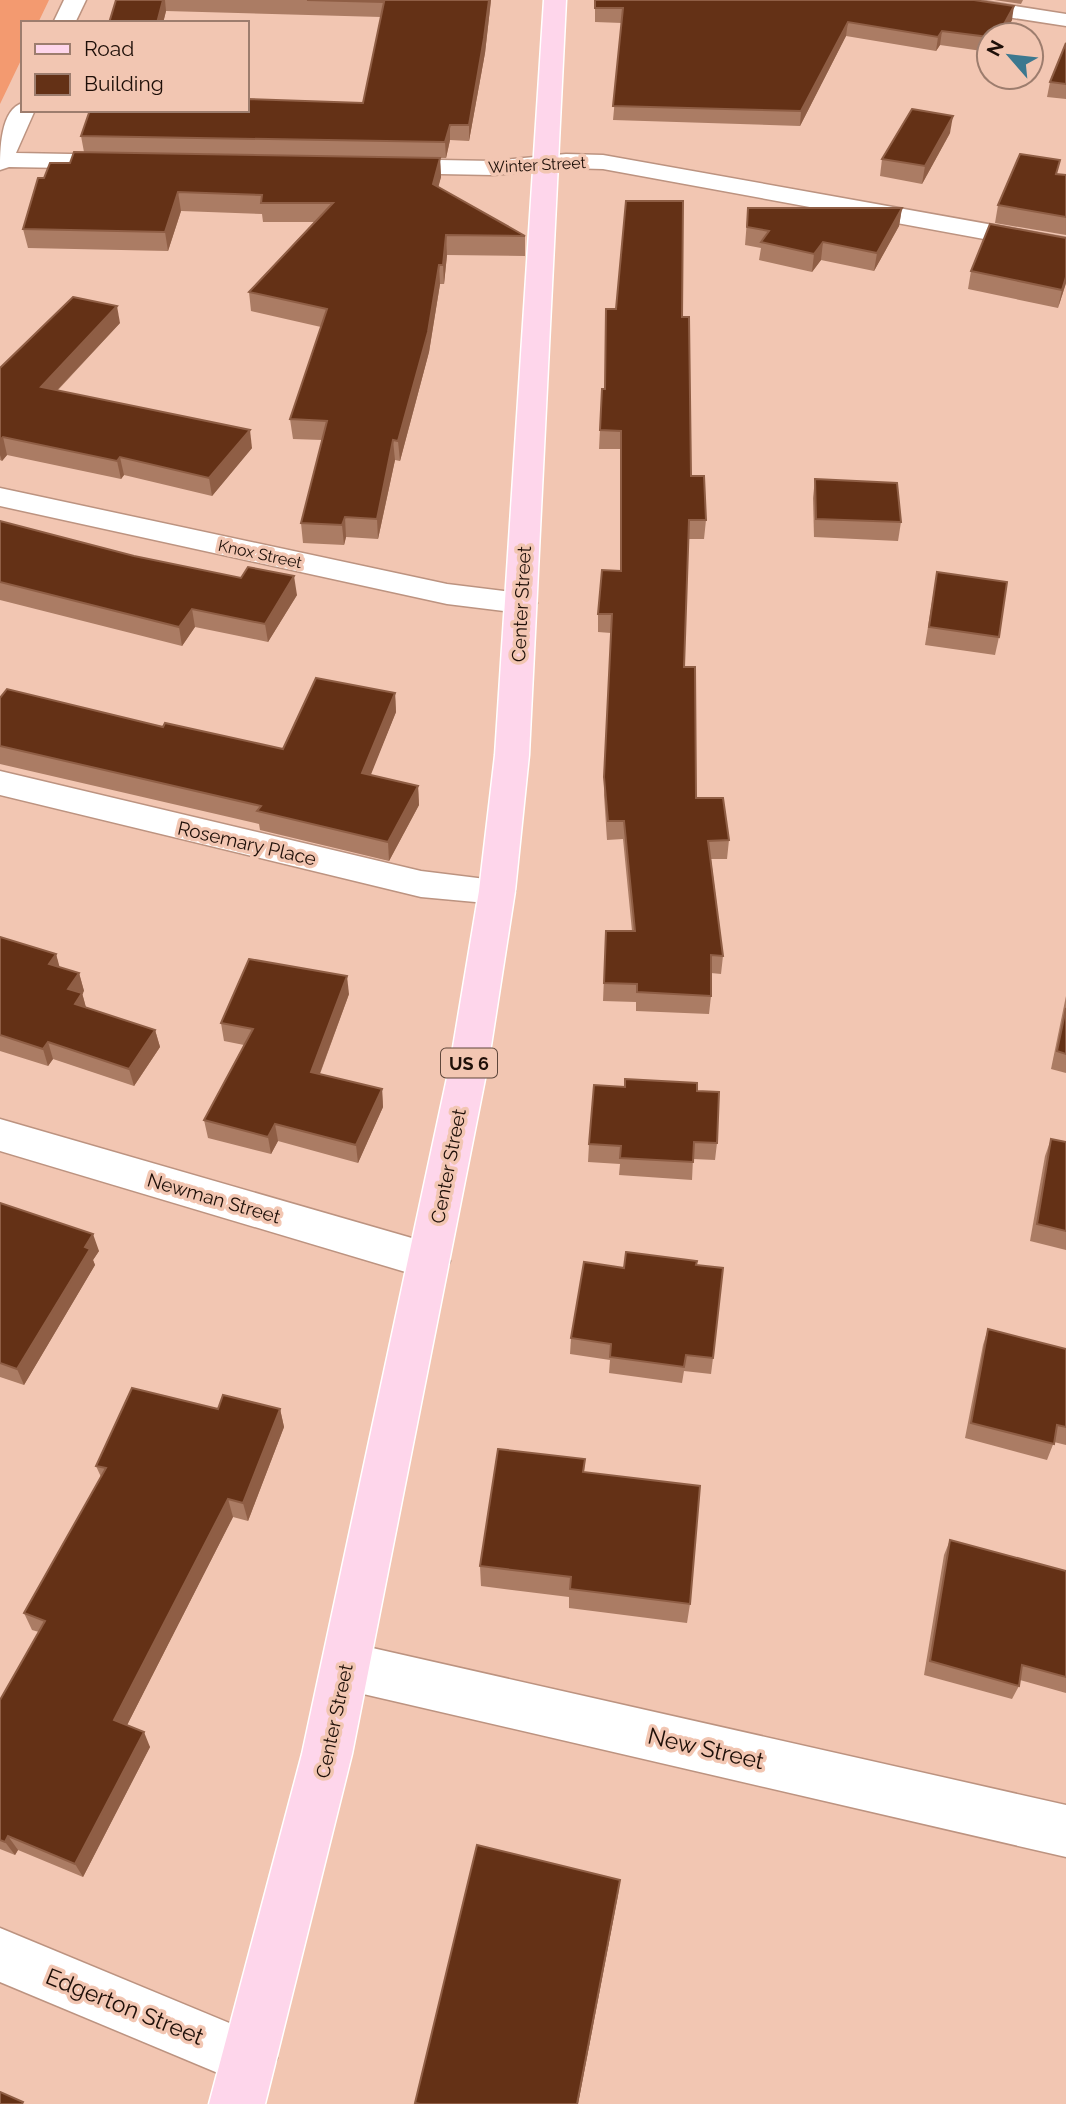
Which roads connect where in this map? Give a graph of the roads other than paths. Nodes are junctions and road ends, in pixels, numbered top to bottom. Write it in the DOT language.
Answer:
graph roads {
  1 [pos="75,0"];
  2 [pos="555,0"];
  3 [pos="935,0"];
  4 [pos="1066,20"];
  5 [pos="65,21"];
  6 [pos="23,112"];
  7 [pos="1,162"];
  8 [pos="152,162"];
  9 [pos="546,164"];
  10 [pos="370,166"];
  11 [pos="1066,246"];
  12 [pos="0,497"];
  13 [pos="521,603"];
  14 [pos="0,783"];
  15 [pos="497,891"];
  16 [pos="0,1135"];
  17 [pos="429,1261"];
  18 [pos="346,1666"];
  19 [pos="1066,1830"];
  20 [pos="0,1955"];
  21 [pos="243,2081"];
  1 -- 5 [label="street"];
  2 -- 9 [label="main road, Center Street / US 6"];
  3 -- 4 [label="street"];
  6 -- 7 [label="street"];
  7 -- 8 [label="street"];
  9 -- 10 [label="street, Winter Street"];
  9 -- 11 [label="street, Winter Street"];
  9 -- 13 [label="main road, Center Street / US 6"];
  12 -- 13 [label="street, Knox Street"];
  13 -- 15 [label="main road, Center Street / US 6"];
  14 -- 15 [label="street, Rosemary Place"];
  15 -- 17 [label="main road, Center Street / US 6"];
  16 -- 17 [label="street, Newman Street"];
  17 -- 18 [label="main road, Center Street / US 6"];
  18 -- 19 [label="street, New Street"];
  18 -- 21 [label="main road, Center Street / US 6"];
  20 -- 21 [label="street, Edgerton Street"];
}
